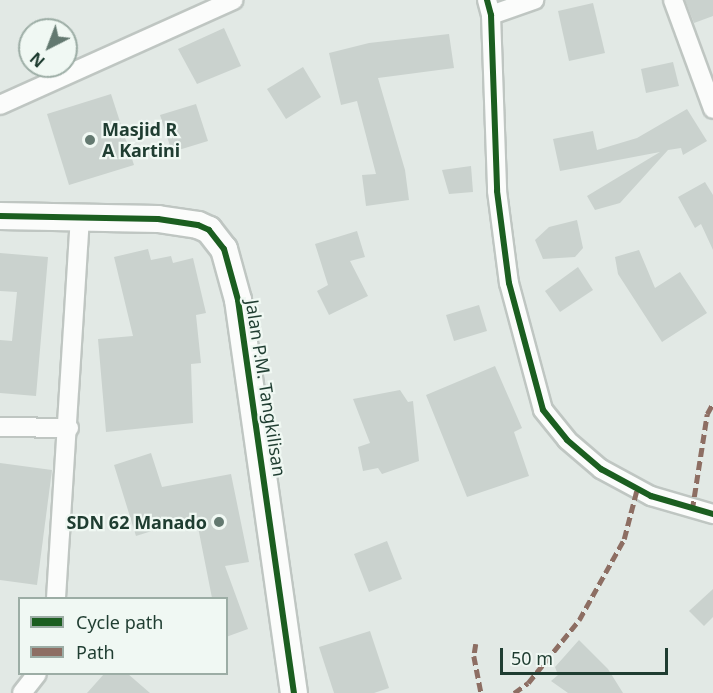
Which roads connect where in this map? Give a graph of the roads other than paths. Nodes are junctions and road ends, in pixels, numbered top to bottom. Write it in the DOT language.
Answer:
graph roads {
  1 [pos="234,0"];
  2 [pos="534,0"];
  3 [pos="673,0"];
  4 [pos="489,7"];
  5 [pos="0,105"];
  6 [pos="713,109"];
  7 [pos="0,216"];
  8 [pos="80,218"];
  9 [pos="0,427"];
  10 [pos="69,428"];
  11 [pos="713,514"];
  12 [pos="56,597"];
  13 [pos="36,675"];
  14 [pos="22,693"];
  15 [pos="294,693"];
  1 -- 5 [label="street"];
  2 -- 4 [label="street"];
  3 -- 6 [label="street"];
  4 -- 11 [label="street"];
  7 -- 8 [label="street, Jalan P.M. Tangkilisan"];
  8 -- 10 [label="street"];
  8 -- 15 [label="street, Jalan P.M. Tangkilisan"];
  9 -- 10 [label="street"];
  10 -- 12 [label="street"];
  13 -- 14 [label="street"];
}
